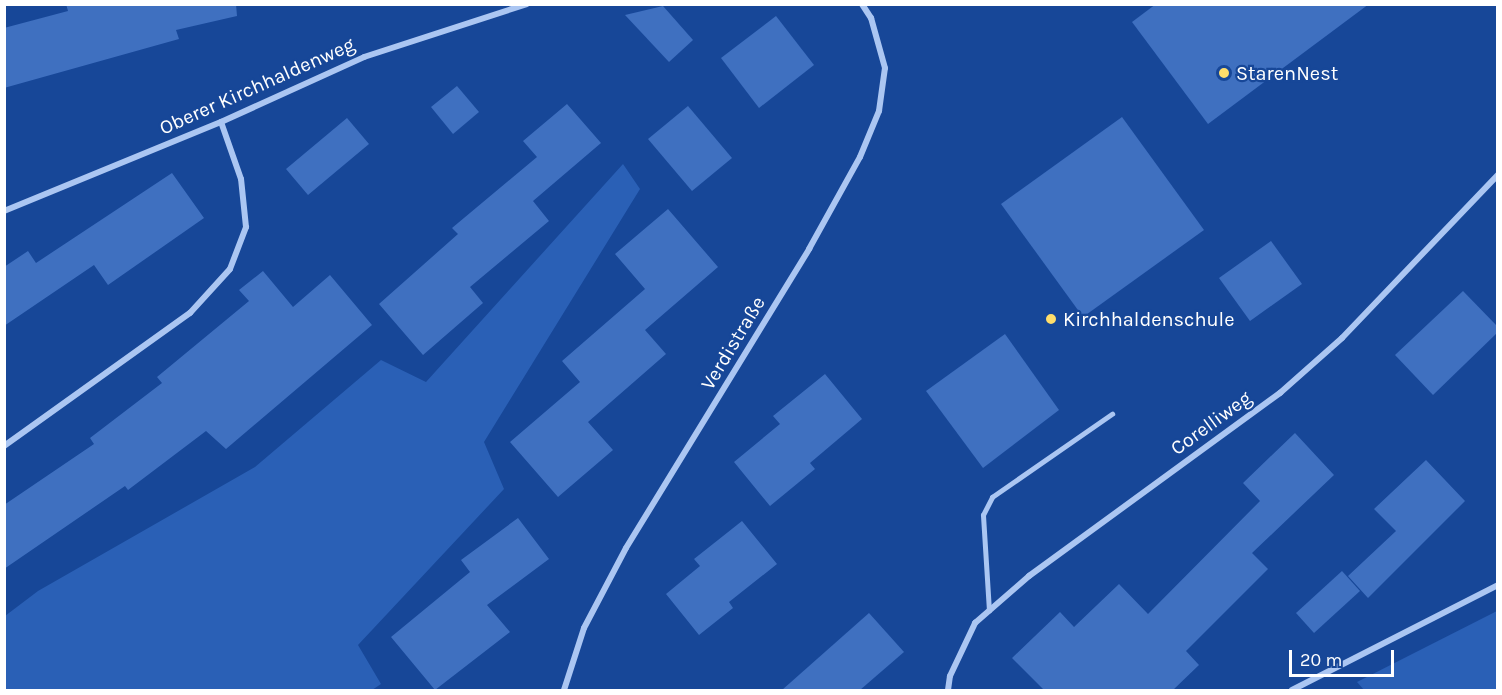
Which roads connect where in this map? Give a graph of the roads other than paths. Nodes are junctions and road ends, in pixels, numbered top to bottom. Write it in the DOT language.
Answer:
graph roads {
  1 [pos="527,4"];
  2 [pos="862,4"];
  3 [pos="221,122"];
  4 [pos="1497,175"];
  5 [pos="4,211"];
  6 [pos="1112,414"];
  7 [pos="4,446"];
  8 [pos="1497,585"];
  9 [pos="990,611"];
  10 [pos="564,690"];
  11 [pos="948,690"];
  12 [pos="1292,690"];
  1 -- 3 [label="street, Oberer Kirchhaldenweg"];
  2 -- 10 [label="street, Verdistraße"];
  3 -- 5 [label="street, Oberer Kirchhaldenweg"];
  3 -- 7 [label="street"];
  4 -- 9 [label="street, Corelliweg"];
  6 -- 9 [label="lane"];
  8 -- 12 [label="street"];
  9 -- 11 [label="street, Corelliweg"];
}
